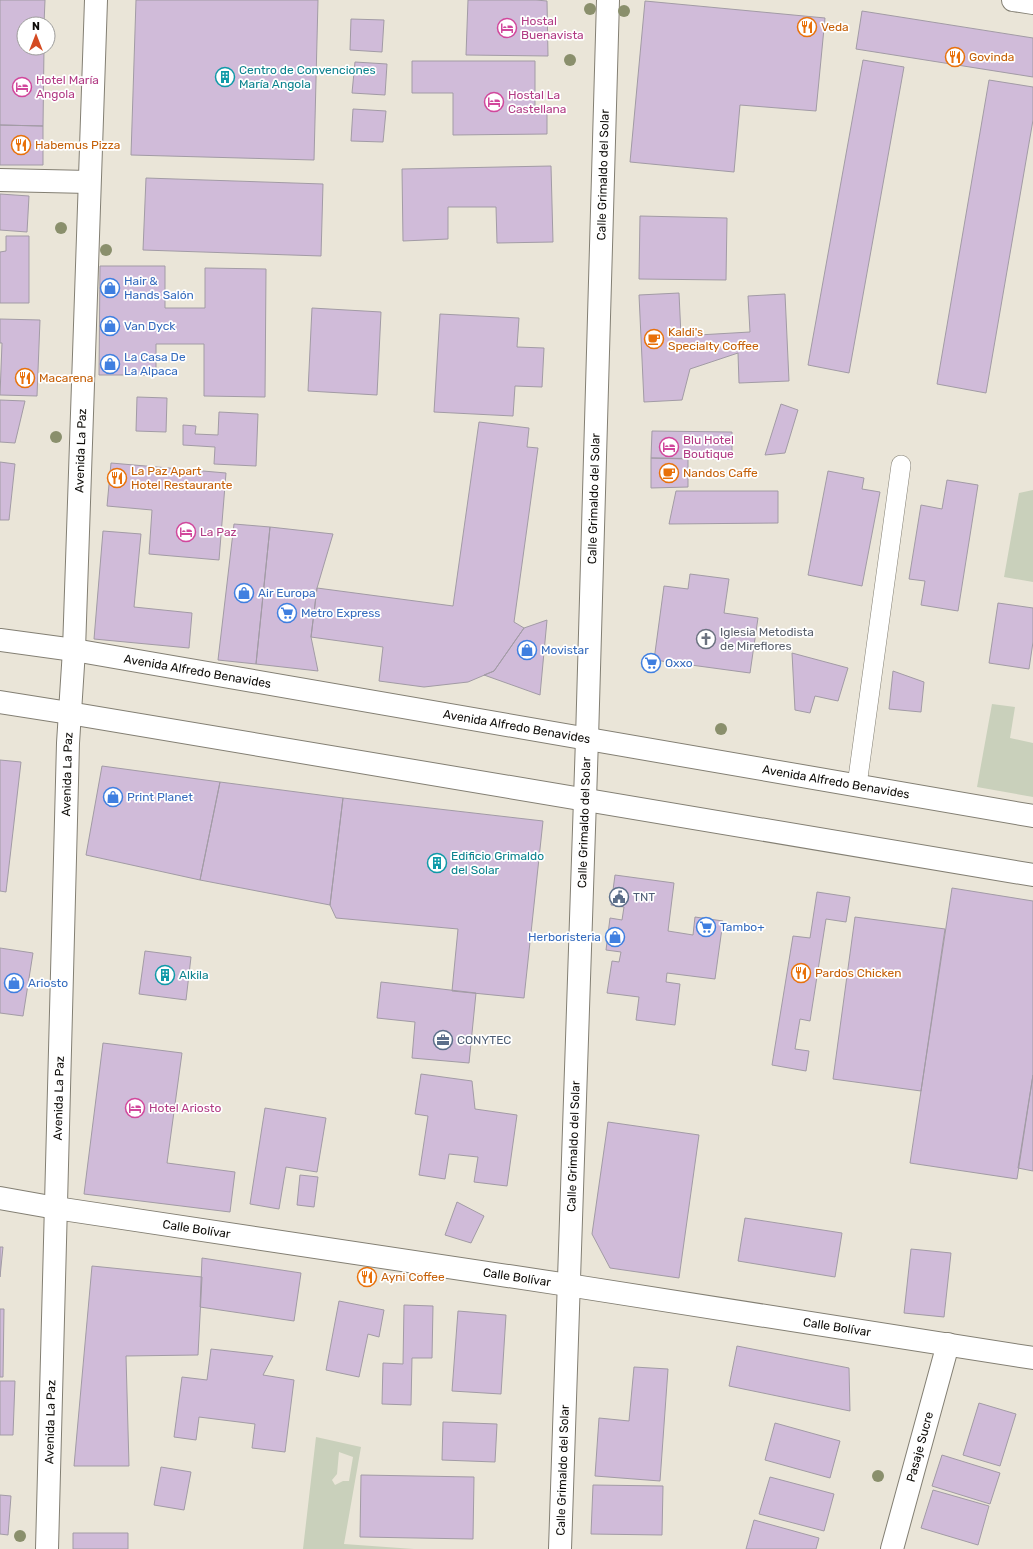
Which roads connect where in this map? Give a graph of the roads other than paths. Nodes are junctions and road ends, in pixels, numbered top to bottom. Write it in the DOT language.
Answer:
graph roads {
  1 [pos="96,0"];
  2 [pos="608,0"];
  3 [pos="1013,0"];
  4 [pos="1033,3"];
  5 [pos="0,180"];
  6 [pos="89,182"];
  7 [pos="901,465"];
  8 [pos="0,640"];
  9 [pos="74,650"];
  10 [pos="0,702"];
  11 [pos="70,713"];
  12 [pos="587,739"];
  13 [pos="857,785"];
  14 [pos="584,800"];
  15 [pos="1033,816"];
  16 [pos="1033,875"];
  17 [pos="0,1198"];
  18 [pos="56,1208"];
  19 [pos="568,1285"];
  20 [pos="948,1344"];
  21 [pos="1033,1358"];
  22 [pos="47,1549"];
  23 [pos="560,1549"];
  24 [pos="892,1549"];
  1 -- 6 [label="street, Avenida La Paz"];
  2 -- 12 [label="street, Calle Grimaldo del Solar"];
  3 -- 4 [label="street"];
  5 -- 6 [label="street"];
  6 -- 9 [label="street, Avenida La Paz"];
  7 -- 13 [label="lane"];
  8 -- 9 [label="street, Avenida Alfredo Benavides"];
  9 -- 11 [label="street, Avenida La Paz"];
  9 -- 12 [label="street, Avenida Alfredo Benavides"];
  10 -- 11 [label="street"];
  11 -- 14 [label="street"];
  11 -- 18 [label="street, Avenida La Paz"];
  12 -- 13 [label="street, Avenida Alfredo Benavides"];
  12 -- 14 [label="street, Calle Grimaldo del Solar"];
  13 -- 15 [label="street, Avenida Alfredo Benavides"];
  14 -- 16 [label="street"];
  14 -- 19 [label="street, Calle Grimaldo del Solar"];
  17 -- 18 [label="street, Calle Bolívar"];
  18 -- 19 [label="street, Calle Bolívar"];
  18 -- 22 [label="street, Avenida La Paz"];
  19 -- 20 [label="street, Calle Bolívar"];
  19 -- 23 [label="street, Calle Grimaldo del Solar"];
  20 -- 21 [label="street, Calle Bolívar"];
  20 -- 24 [label="street, Pasaje Sucre"];
}
